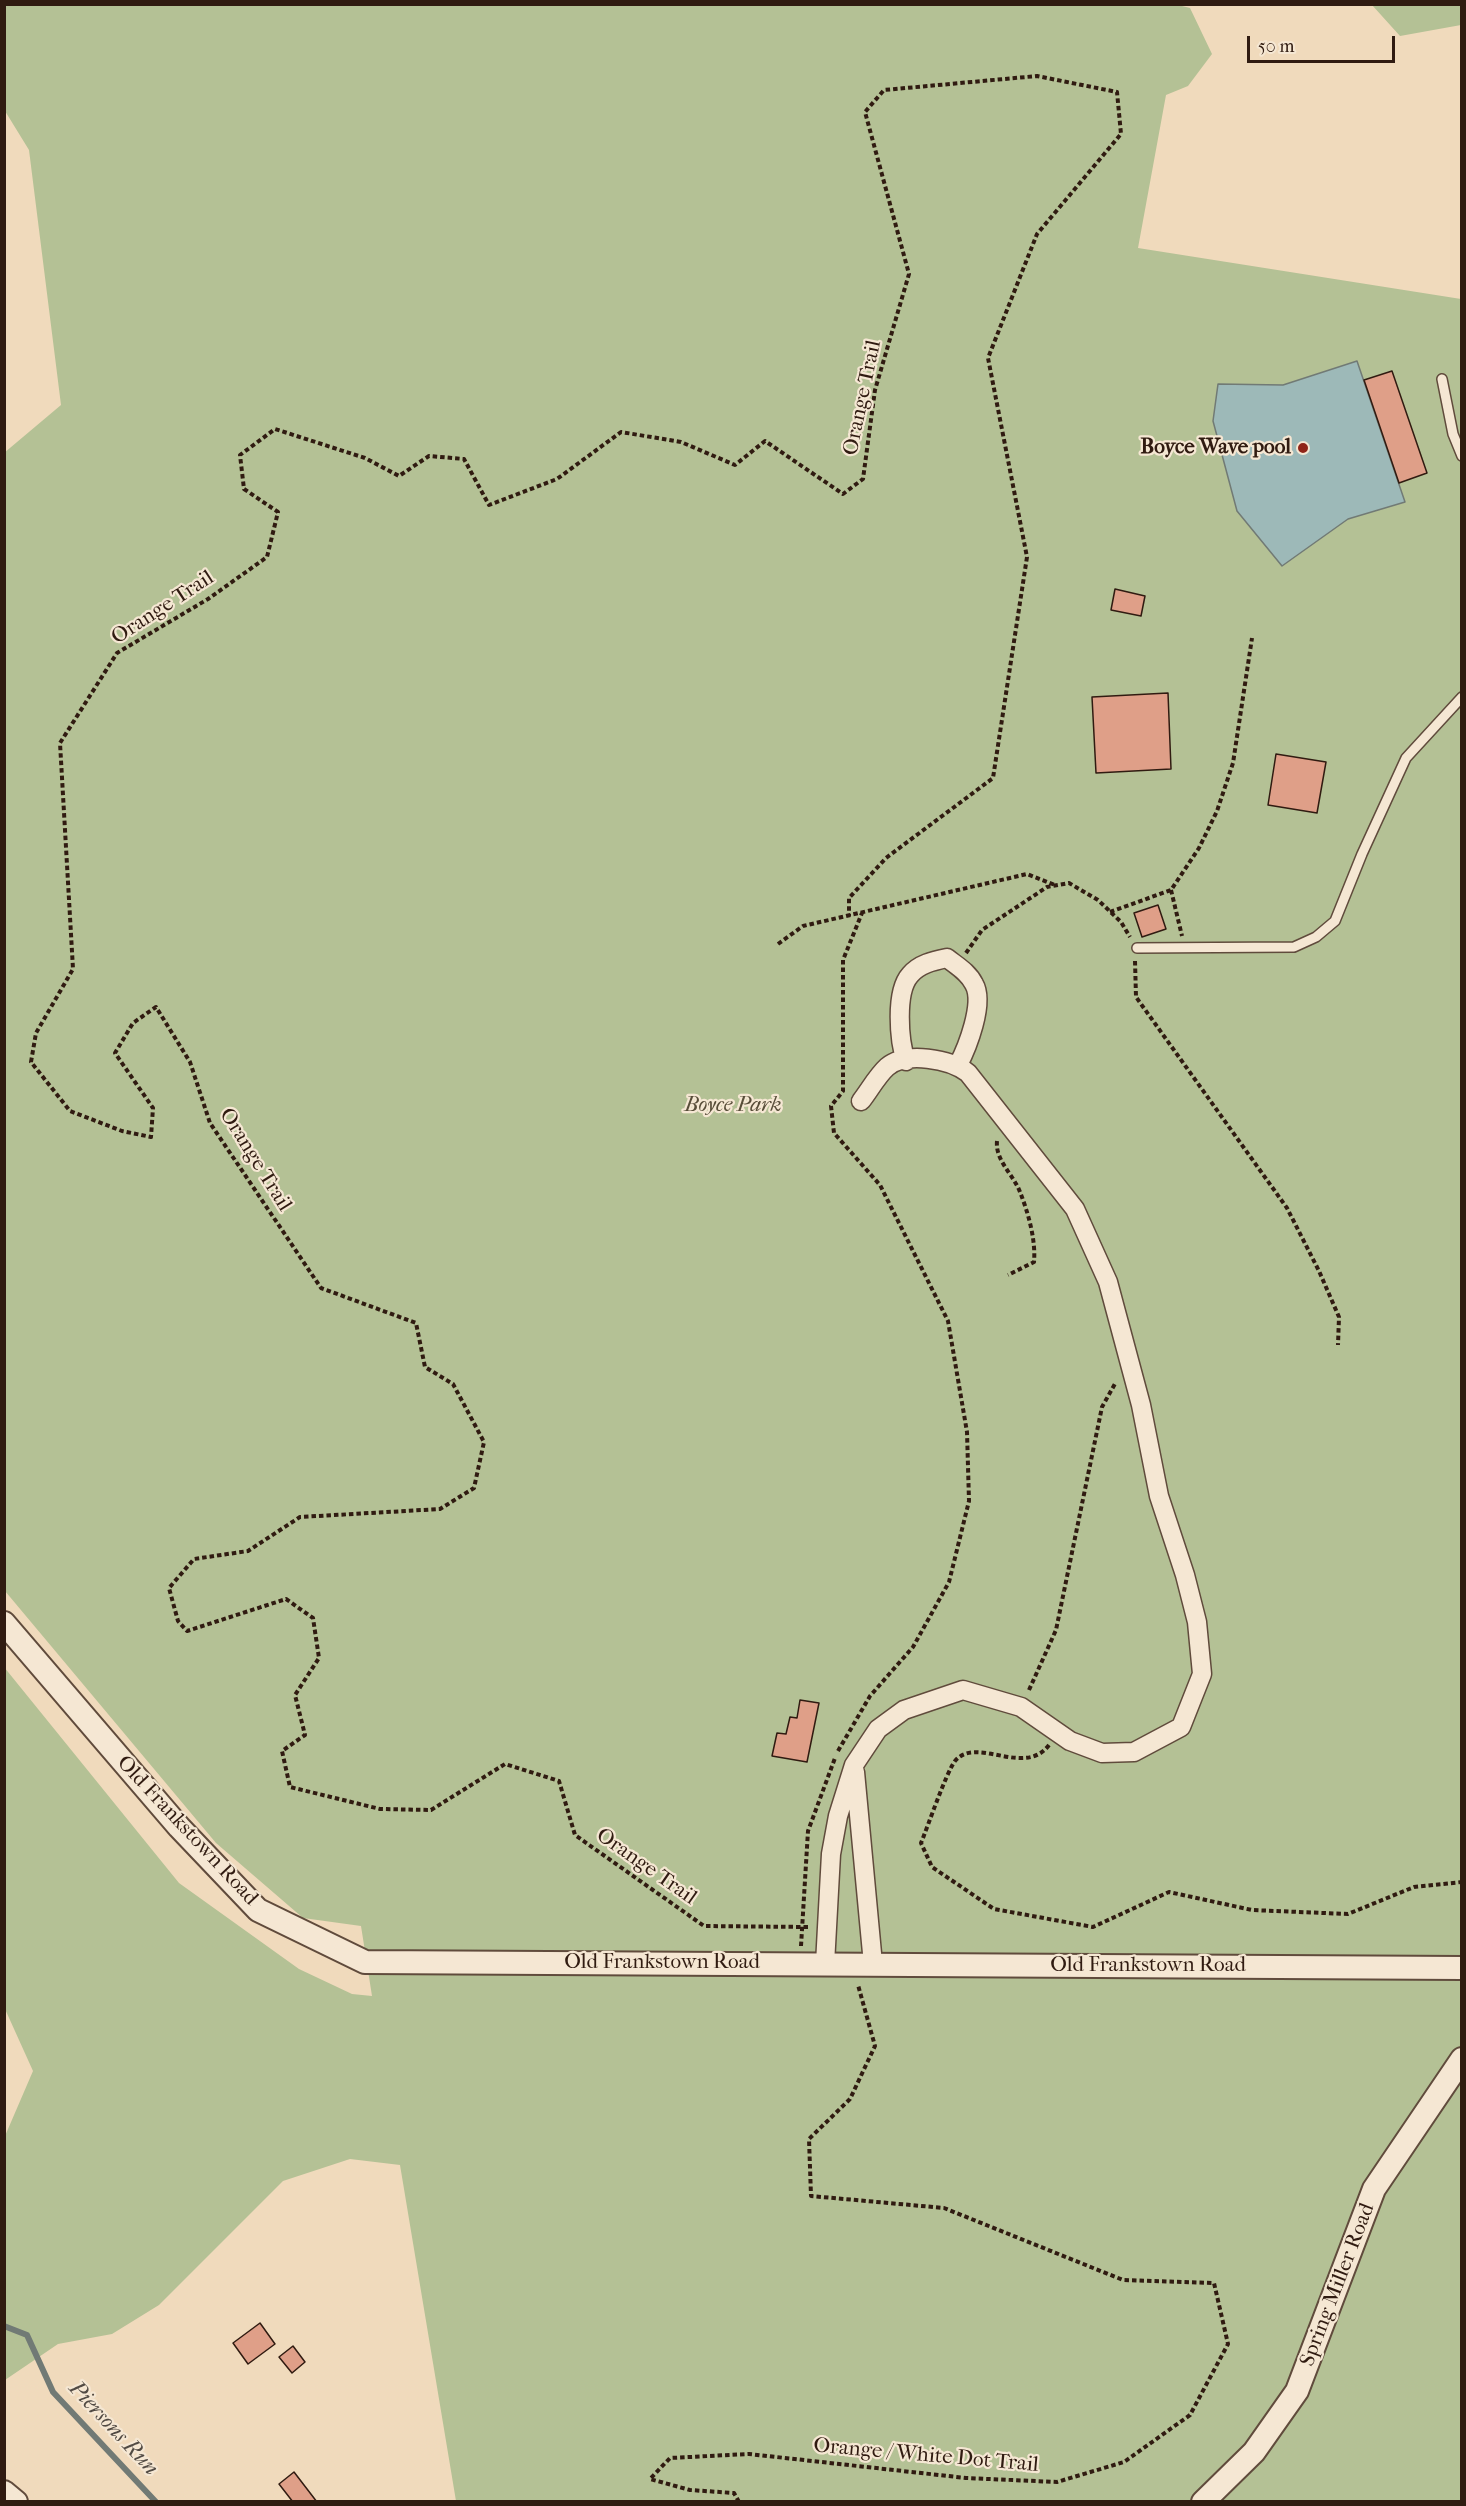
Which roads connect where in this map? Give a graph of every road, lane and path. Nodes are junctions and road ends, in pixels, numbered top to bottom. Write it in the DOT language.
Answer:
graph roads {
  1 [pos="1442,379"];
  2 [pos="1461,456"];
  3 [pos="1252,638"];
  4 [pos="1461,697"];
  5 [pos="1056,885"];
  6 [pos="1171,890"];
  7 [pos="1110,912"];
  8 [pos="862,913"];
  9 [pos="849,916"];
  10 [pos="778,944"];
  11 [pos="1137,948"];
  12 [pos="1185,948"];
  13 [pos="957,965"];
  14 [pos="906,1061"];
  15 [pos="958,1065"];
  16 [pos="861,1101"];
  17 [pos="1007,1123"];
  18 [pos="1008,1275"];
  19 [pos="1338,1346"];
  20 [pos="1129,1360"];
  21 [pos="4,1623"];
  22 [pos="1021,1707"];
  23 [pos="1058,1733"];
  24 [pos="854,1765"];
  25 [pos="1461,1882"];
  26 [pos="804,1926"];
  27 [pos="827,1927"];
  28 [pos="796,1964"];
  29 [pos="825,1964"];
  30 [pos="863,1964"];
  31 [pos="1461,1968"];
  32 [pos="1461,2059"];
  33 [pos="4,2492"];
  34 [pos="16,2502"];
  35 [pos="739,2502"];
  36 [pos="1203,2502"];
  1 -- 2 [label="lane"];
  3 -- 6 [label="path"];
  4 -- 12 [label="lane"];
  5 -- 7 [label="path"];
  5 -- 8 [label="path"];
  5 -- 13 [label="path"];
  6 -- 7 [label="path"];
  6 -- 12 [label="path"];
  7 -- 11 [label="path"];
  8 -- 9 [label="path"];
  8 -- 26 [label="path"];
  9 -- 10 [label="path"];
  9 -- 26 [label="path, Orange Trail"];
  11 -- 12 [label="lane"];
  11 -- 19 [label="path"];
  13 -- 14 [label="street"];
  13 -- 15 [label="street"];
  14 -- 15 [label="street"];
  14 -- 16 [label="street"];
  15 -- 17 [label="street"];
  17 -- 18 [label="path"];
  17 -- 20 [label="street"];
  20 -- 22 [label="path"];
  20 -- 23 [label="street"];
  21 -- 28 [label="street, Old Frankstown Road"];
  22 -- 23 [label="street"];
  22 -- 24 [label="street"];
  23 -- 25 [label="path"];
  24 -- 27 [label="street"];
  24 -- 30 [label="street"];
  26 -- 27 [label="path, Orange Trail"];
  26 -- 28 [label="path"];
  27 -- 29 [label="street"];
  28 -- 29 [label="street, Old Frankstown Road"];
  29 -- 30 [label="street, Old Frankstown Road"];
  30 -- 31 [label="street, Old Frankstown Road"];
  30 -- 35 [label="path, Orange / White Dot Trail"];
  32 -- 36 [label="street, Spring Miller Road"];
  33 -- 34 [label="street"];
}
